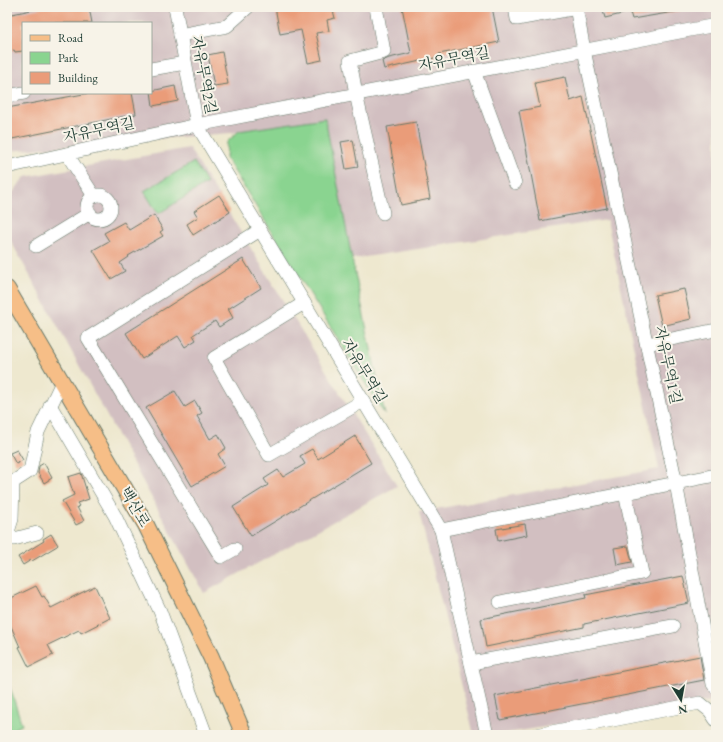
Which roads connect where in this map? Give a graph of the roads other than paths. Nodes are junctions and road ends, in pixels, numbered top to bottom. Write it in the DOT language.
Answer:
graph roads {
  1 [pos="175,7"];
  2 [pos="248,7"];
  3 [pos="376,7"];
  4 [pos="515,7"];
  5 [pos="576,8"];
  6 [pos="716,25"];
  7 [pos="180,35"];
  8 [pos="584,50"];
  9 [pos="185,63"];
  10 [pos="152,69"];
  11 [pos="474,71"];
  12 [pos="22,93"];
  13 [pos="356,94"];
  14 [pos="7,96"];
  15 [pos="197,125"];
  16 [pos="67,154"];
  17 [pos="7,167"];
  18 [pos="515,183"];
  19 [pos="94,196"];
  20 [pos="90,213"];
  21 [pos="383,213"];
  22 [pos="260,230"];
  23 [pos="36,246"];
  24 [pos="7,289"];
  25 [pos="304,303"];
  26 [pos="716,330"];
  27 [pos="647,344"];
  28 [pos="62,382"];
  29 [pos="363,401"];
  30 [pos="50,405"];
  31 [pos="716,475"];
  32 [pos="676,483"];
  33 [pos="624,493"];
  34 [pos="441,530"];
  35 [pos="37,533"];
  36 [pos="7,535"];
  37 [pos="235,549"];
  38 [pos="500,602"];
  39 [pos="673,626"];
  40 [pos="471,663"];
  41 [pos="716,688"];
  42 [pos="716,720"];
  43 [pos="597,729"];
  44 [pos="206,735"];
  45 [pos="244,735"];
  46 [pos="488,735"];
  47 [pos="536,735"];
  1 -- 7 [label="street, 자유무역2길"];
  2 -- 7 [label="street"];
  3 -- 13 [label="street"];
  4 -- 5 [label="street"];
  5 -- 8 [label="street"];
  6 -- 8 [label="street, 자유무역길"];
  7 -- 9 [label="street, 자유무역2길"];
  8 -- 11 [label="street, 자유무역길"];
  8 -- 27 [label="street, 자유무역1길"];
  9 -- 10 [label="street"];
  9 -- 15 [label="street, 자유무역2길"];
  11 -- 13 [label="street, 자유무역길"];
  11 -- 18 [label="street"];
  12 -- 14 [label="street"];
  13 -- 15 [label="street, 자유무역길"];
  13 -- 21 [label="street"];
  15 -- 16 [label="street, 자유무역길"];
  15 -- 22 [label="street, 자유무역길"];
  16 -- 17 [label="street, 자유무역길"];
  16 -- 19 [label="street"];
  19 -- 20 [label="street"];
  19 -- 20 [label="street"];
  20 -- 23 [label="street"];
  22 -- 25 [label="street, 자유무역길"];
  22 -- 37 [label="street"];
  24 -- 28 [label="main road, 백산로"];
  25 -- 29 [label="street, 자유무역길"];
  25 -- 29 [label="street"];
  26 -- 27 [label="street"];
  27 -- 32 [label="street, 자유무역1길"];
  28 -- 30 [label="street"];
  28 -- 45 [label="main road, 백산로"];
  29 -- 34 [label="street, 자유무역길"];
  30 -- 36 [label="street"];
  30 -- 44 [label="street"];
  31 -- 32 [label="street"];
  32 -- 33 [label="street"];
  32 -- 41 [label="street, 자유무역1길"];
  33 -- 34 [label="street"];
  33 -- 38 [label="street"];
  34 -- 40 [label="street, 자유무역길"];
  35 -- 36 [label="street"];
  39 -- 40 [label="street"];
  40 -- 46 [label="street, 자유무역길"];
  42 -- 43 [label="street"];
  43 -- 47 [label="street"];
}
